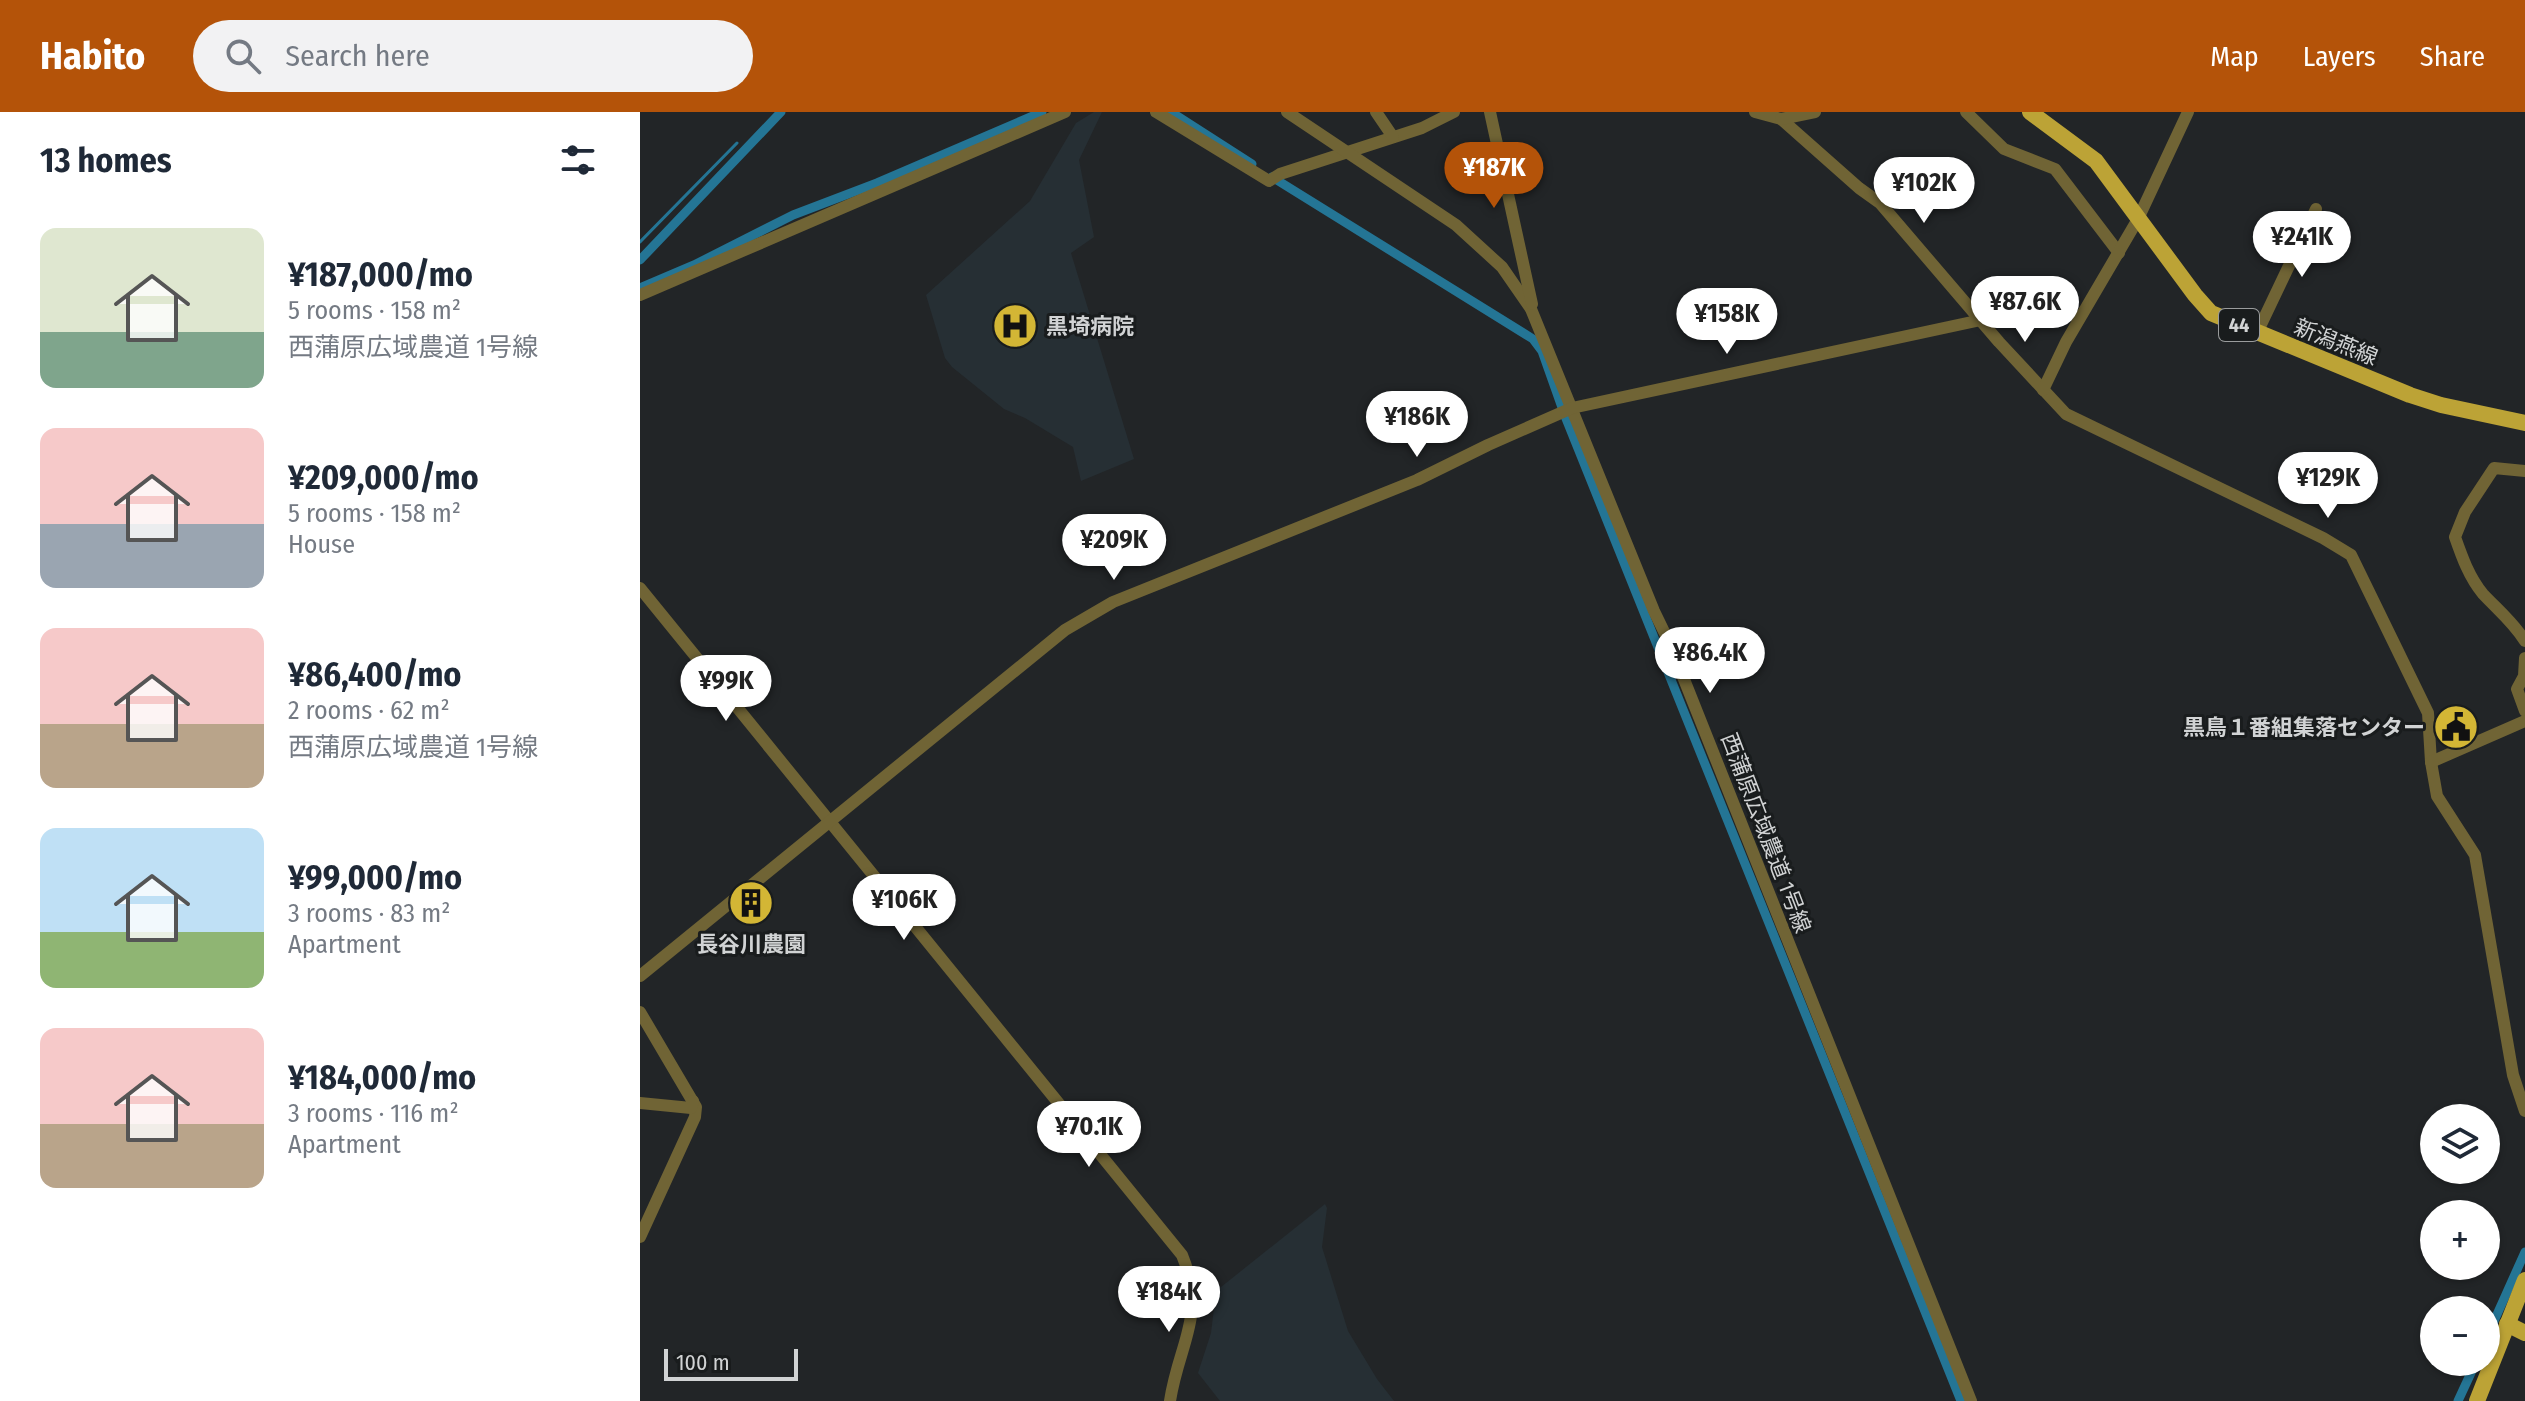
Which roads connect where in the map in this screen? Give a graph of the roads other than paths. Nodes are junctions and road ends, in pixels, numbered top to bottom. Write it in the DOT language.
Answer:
graph roads {
  1 [pos="1065,112"];
  2 [pos="1156,112"];
  3 [pos="1287,112"];
  4 [pos="1376,112"];
  5 [pos="1454,112"];
  6 [pos="1490,112"];
  7 [pos="1755,112"];
  8 [pos="1815,112"];
  9 [pos="1966,112"];
  10 [pos="2030,112"];
  11 [pos="2188,112"];
  12 [pos="1781,119"];
  13 [pos="1393,137"];
  14 [pos="1347,152"];
  15 [pos="2316,209"];
  16 [pos="2138,219"];
  17 [pos="2119,253"];
  18 [pos="640,295"];
  19 [pos="1531,309"];
  20 [pos="1981,320"];
  21 [pos="2257,333"];
  22 [pos="2043,390"];
  23 [pos="1572,408"];
  24 [pos="2525,423"];
  25 [pos="2525,471"];
  26 [pos="640,588"];
  27 [pos="2525,641"];
  28 [pos="2525,658"];
  29 [pos="2525,711"];
  30 [pos="2525,721"];
  31 [pos="2431,762"];
  32 [pos="828,821"];
  33 [pos="640,976"];
  34 [pos="640,1012"];
  35 [pos="693,1101"];
  36 [pos="640,1103"];
  37 [pos="2525,1111"];
  38 [pos="640,1237"];
  39 [pos="2525,1280"];
  40 [pos="2507,1324"];
  41 [pos="2525,1333"];
  42 [pos="1170,1401"];
  43 [pos="1971,1401"];
  44 [pos="2477,1401"];
  1 -- 18 [label="street"];
  2 -- 14 [label="street"];
  3 -- 14 [label="street, 西蒲原広域農道 1号線"];
  4 -- 13 [label="street"];
  5 -- 13 [label="street"];
  6 -- 19 [label="street"];
  7 -- 12 [label="street"];
  8 -- 12 [label="street"];
  9 -- 17 [label="street"];
  10 -- 16 [label="main road, 新潟燕線 / 44"];
  11 -- 16 [label="street"];
  12 -- 20 [label="street"];
  13 -- 14 [label="street"];
  14 -- 19 [label="street, 西蒲原広域農道 1号線"];
  15 -- 21 [label="street"];
  16 -- 17 [label="street"];
  16 -- 21 [label="main road, 新潟燕線 / 44"];
  17 -- 22 [label="street"];
  19 -- 23 [label="street, 西蒲原広域農道 1号線"];
  20 -- 22 [label="street"];
  20 -- 23 [label="street"];
  21 -- 24 [label="main road, 新潟燕線 / 44"];
  22 -- 31 [label="street"];
  23 -- 32 [label="street"];
  23 -- 43 [label="street, 西蒲原広域農道 1号線"];
  25 -- 27 [label="street"];
  26 -- 32 [label="street"];
  28 -- 29 [label="street"];
  30 -- 31 [label="street"];
  31 -- 37 [label="street"];
  32 -- 33 [label="street"];
  32 -- 42 [label="street"];
  34 -- 35 [label="street"];
  35 -- 36 [label="street"];
  35 -- 38 [label="street"];
  39 -- 40 [label="main road"];
  40 -- 41 [label="main road"];
  40 -- 44 [label="main road"];
}
